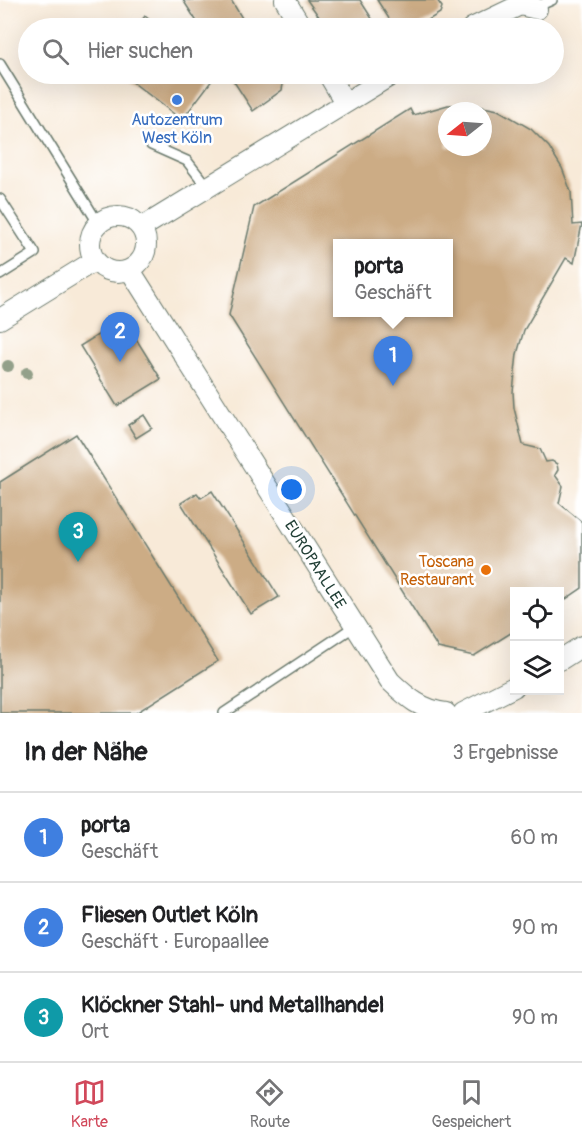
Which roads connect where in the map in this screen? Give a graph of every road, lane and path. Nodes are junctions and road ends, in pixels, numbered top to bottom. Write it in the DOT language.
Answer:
graph roads {
  1 [pos="285,0"];
  2 [pos="540,3"];
  3 [pos="296,18"];
  4 [pos="493,18"];
  5 [pos="0,64"];
  6 [pos="334,84"];
  7 [pos="375,84"];
  8 [pos="344,101"];
  9 [pos="151,144"];
  10 [pos="208,188"];
  11 [pos="0,199"];
  12 [pos="98,223"];
  13 [pos="141,228"];
  14 [pos="94,261"];
  15 [pos="130,270"];
  16 [pos="0,275"];
  17 [pos="0,319"];
  18 [pos="356,626"];
  19 [pos="582,646"];
  20 [pos="564,657"];
  21 [pos="510,689"];
  22 [pos="474,711"];
  23 [pos="224,713"];
  24 [pos="446,713"];
  1 -- 3 [label="street"];
  2 -- 4 [label="street"];
  5 -- 12 [label="lane"];
  6 -- 8 [label="street"];
  7 -- 8 [label="street"];
  8 -- 10 [label="street"];
  9 -- 10 [label="lane"];
  10 -- 13 [label="street"];
  11 -- 16 [label="lane"];
  12 -- 13 [label="street"];
  12 -- 14 [label="street"];
  13 -- 15 [label="street"];
  14 -- 15 [label="street"];
  14 -- 17 [label="street"];
  15 -- 18 [label="street, EUROPAALLEE"];
  18 -- 23 [label="lane"];
  18 -- 24 [label="street, EUROPAALLEE"];
  19 -- 20 [label="street"];
  21 -- 22 [label="street"];
}
